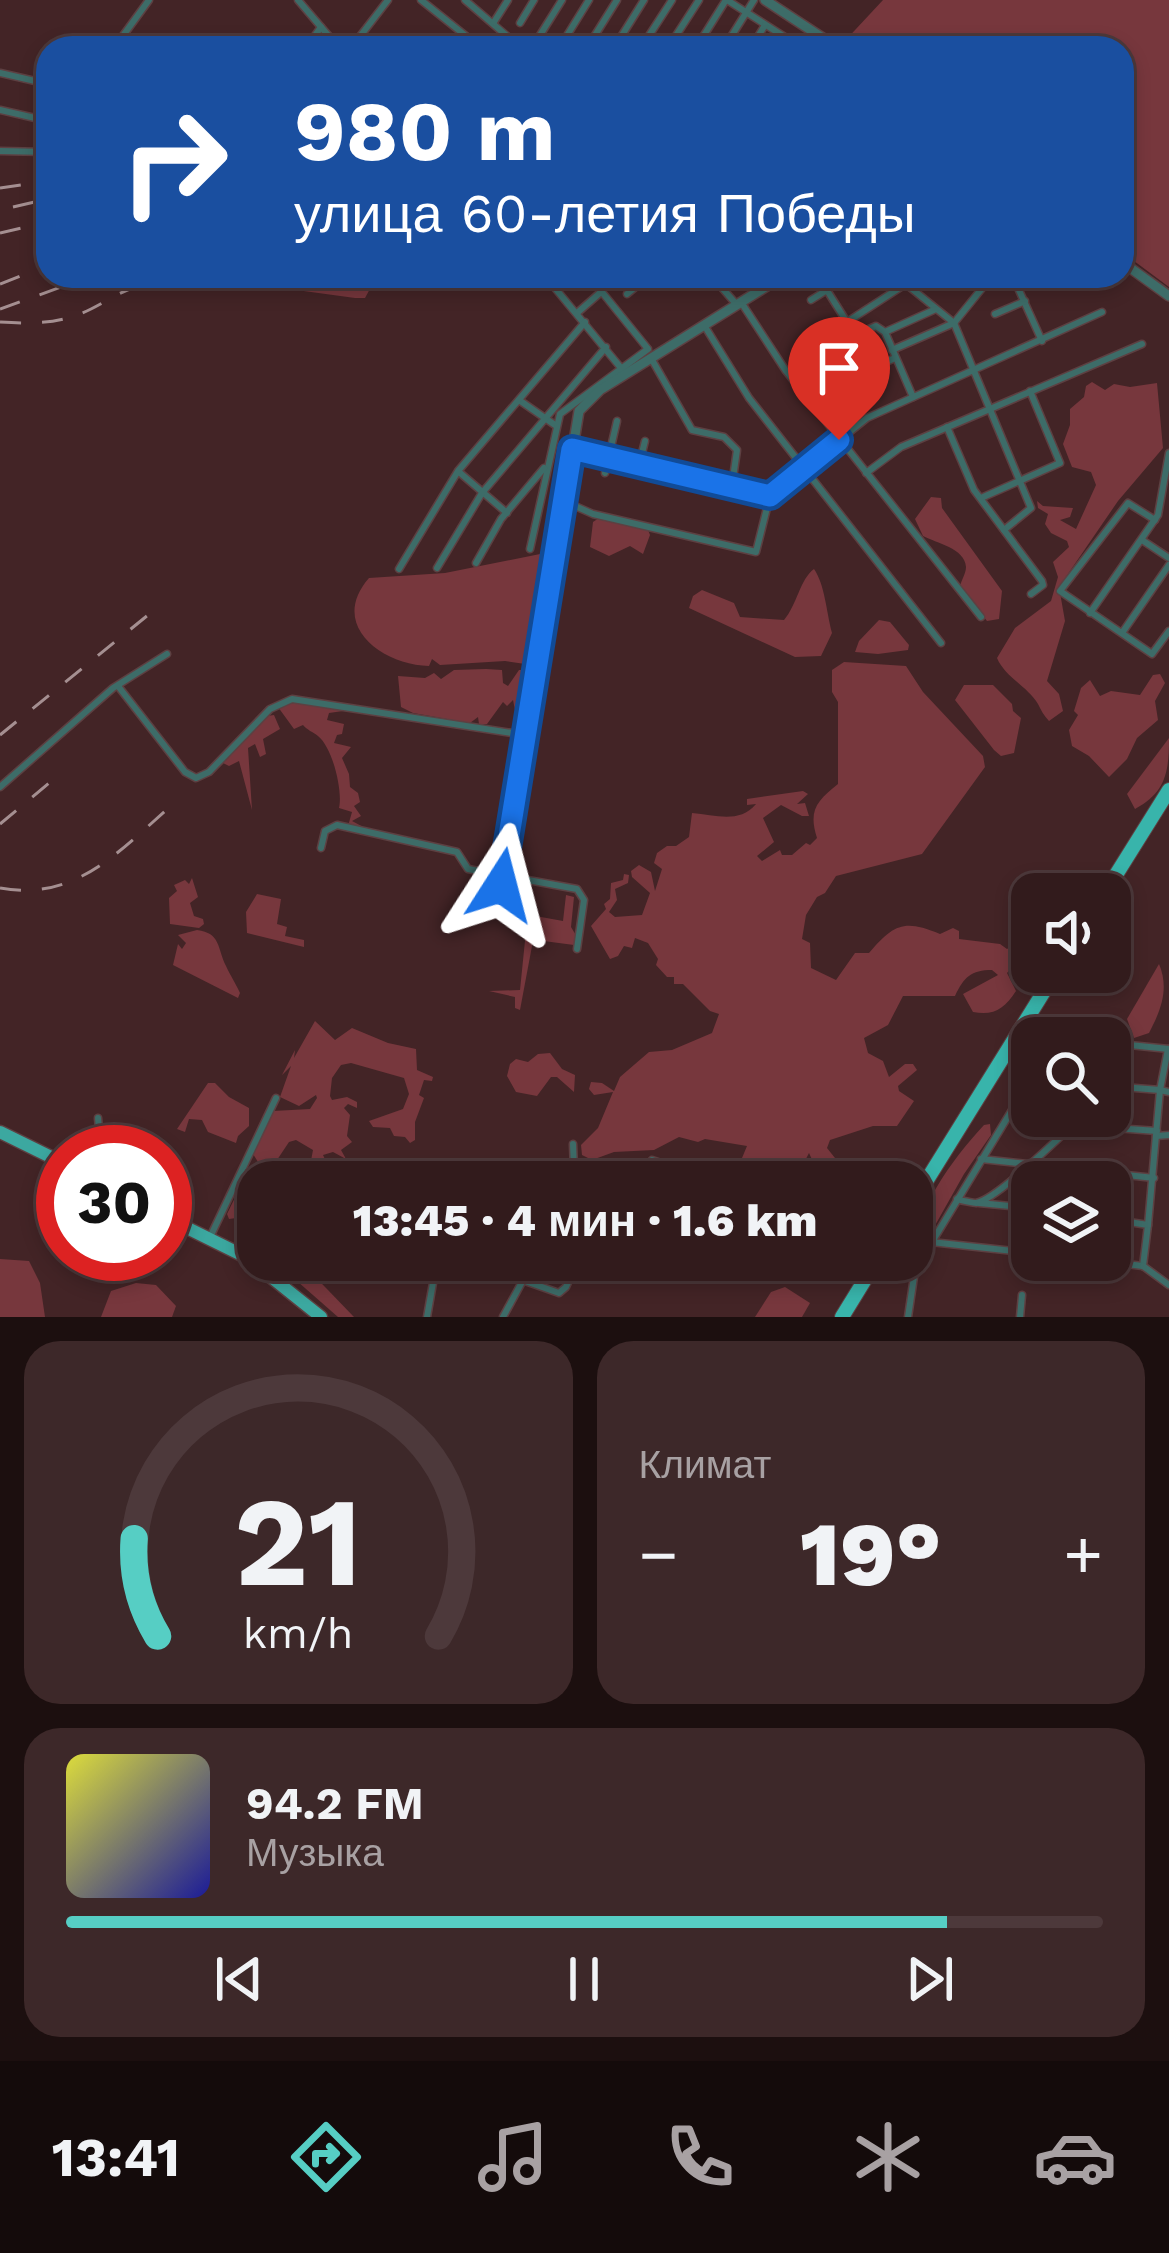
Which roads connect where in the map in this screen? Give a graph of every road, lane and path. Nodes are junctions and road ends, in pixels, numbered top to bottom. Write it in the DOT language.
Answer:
graph roads {
  1 [pos="149,0"];
  2 [pos="298,0"];
  3 [pos="388,0"];
  4 [pos="421,0"];
  5 [pos="465,0"];
  6 [pos="508,0"];
  7 [pos="534,0"];
  8 [pos="562,0"];
  9 [pos="589,0"];
  10 [pos="617,0"];
  11 [pos="644,0"];
  12 [pos="672,0"];
  13 [pos="699,0"];
  14 [pos="726,0"];
  15 [pos="754,0"];
  16 [pos="765,0"];
  17 [pos="746,12"];
  18 [pos="520,23"];
  19 [pos="493,24"];
  20 [pos="765,25"];
  21 [pos="321,27"];
  22 [pos="124,36"];
  23 [pos="315,36"];
  24 [pos="329,36"];
  25 [pos="360,36"];
  26 [pos="467,36"];
  27 [pos="507,36"];
  28 [pos="540,36"];
  29 [pos="566,36"];
  30 [pos="594,36"];
  31 [pos="622,36"];
  32 [pos="649,36"];
  33 [pos="676,36"];
  34 [pos="704,36"];
  35 [pos="731,36"];
  36 [pos="758,36"];
  37 [pos="783,36"];
  38 [pos="820,36"];
  39 [pos="0,73"];
  40 [pos="36,81"];
  41 [pos="0,110"];
  42 [pos="36,118"];
  43 [pos="0,151"];
  44 [pos="36,152"];
  45 [pos="1134,271"];
  46 [pos="555,288"];
  47 [pos="599,288"];
  48 [pos="634,288"];
  49 [pos="726,288"];
  50 [pos="763,288"];
  51 [pos="900,288"];
  52 [pos="911,288"];
  53 [pos="983,288"];
  54 [pos="1016,288"];
  55 [pos="827,290"];
  56 [pos="602,292"];
  57 [pos="627,294"];
  58 [pos="1169,296"];
  59 [pos="811,300"];
  60 [pos="1025,301"];
  61 [pos="739,303"];
  62 [pos="937,309"];
  63 [pos="1102,312"];
  64 [pos="577,313"];
  65 [pos="995,314"];
  66 [pos="585,322"];
  67 [pos="847,322"];
  68 [pos="955,323"];
  69 [pos="704,326"];
  70 [pos="884,332"];
  71 [pos="855,335"];
  72 [pos="1042,340"];
  73 [pos="1142,344"];
  74 [pos="606,347"];
  75 [pos="821,353"];
  76 [pos="893,354"];
  77 [pos="651,358"];
  78 [pos="621,368"];
  79 [pos="976,370"];
  80 [pos="862,373"];
  81 [pos="1030,392"];
  82 [pos="913,397"];
  83 [pos="519,400"];
  84 [pos="575,407"];
  85 [pos="988,410"];
  86 [pos="544,421"];
  87 [pos="617,421"];
  88 [pos="555,425"];
  89 [pos="947,428"];
  90 [pos="839,440"];
  91 [pos="645,441"];
  92 [pos="572,449"];
  93 [pos="1169,456"];
  94 [pos="609,458"];
  95 [pos="673,458"];
  96 [pos="547,465"];
  97 [pos="639,465"];
  98 [pos="804,469"];
  99 [pos="458,471"];
  100 [pos="670,472"];
  101 [pos="605,473"];
  102 [pos="866,473"];
  103 [pos="1019,482"];
  104 [pos="732,486"];
  105 [pos="482,493"];
  106 [pos="770,496"];
  107 [pos="980,499"];
  108 [pos="564,501"];
  109 [pos="507,513"];
  110 [pos="1155,520"];
  111 [pos="1004,530"];
  112 [pos="1142,539"];
  113 [pos="530,549"];
  114 [pos="1169,561"];
  115 [pos="476,563"];
  116 [pos="437,568"];
  117 [pos="399,569"];
  118 [pos="1031,594"];
  119 [pos="1090,613"];
  120 [pos="981,617"];
  121 [pos="1169,631"];
  122 [pos="1122,633"];
  123 [pos="941,643"];
  124 [pos="167,654"];
  125 [pos="118,686"];
  126 [pos="525,735"];
  127 [pos="171,754"];
  128 [pos="164,760"];
  129 [pos="0,787"];
  130 [pos="1169,790"];
  131 [pos="321,848"];
  132 [pos="1117,873"];
  133 [pos="502,878"];
  134 [pos="490,916"];
  135 [pos="577,949"];
  136 [pos="1043,993"];
  137 [pos="1131,1045"];
  138 [pos="1168,1049"];
  139 [pos="1131,1088"];
  140 [pos="1165,1091"];
  141 [pos="276,1098"];
  142 [pos="1011,1111"];
  143 [pos="98,1118"];
  144 [pos="99,1125"];
  145 [pos="1156,1133"];
  146 [pos="0,1135"];
  147 [pos="1169,1135"];
  148 [pos="573,1144"];
  149 [pos="36,1153"];
  150 [pos="981,1160"];
  151 [pos="574,1161"];
  152 [pos="1035,1161"];
  153 [pos="1011,1163"];
  154 [pos="933,1170"];
  155 [pos="1131,1176"];
  156 [pos="1154,1178"];
  157 [pos="1011,1179"];
  158 [pos="957,1199"];
  159 [pos="976,1203"];
  160 [pos="1011,1206"];
  161 [pos="1131,1222"];
  162 [pos="192,1224"];
  163 [pos="1148,1225"];
  164 [pos="192,1228"];
  165 [pos="212,1232"];
  166 [pos="933,1239"];
  167 [pos="933,1242"];
  168 [pos="237,1247"];
  169 [pos="1011,1251"];
  170 [pos="1131,1265"];
  171 [pos="1143,1266"];
  172 [pos="283,1281"];
  173 [pos="433,1281"];
  174 [pos="525,1281"];
  175 [pos="569,1281"];
  176 [pos="864,1281"];
  177 [pos="913,1281"];
  178 [pos="1169,1285"];
  179 [pos="1022,1295"];
  180 [pos="325,1317"];
  181 [pos="427,1317"];
  182 [pos="503,1317"];
  183 [pos="842,1317"];
  184 [pos="908,1317"];
  185 [pos="1020,1317"];
  1 -- 22 [label="street"];
  2 -- 21 [label="street"];
  3 -- 25 [label="street"];
  4 -- 26 [label="street"];
  5 -- 19 [label="street"];
  6 -- 19 [label="street"];
  7 -- 18 [label="street"];
  8 -- 28 [label="street"];
  9 -- 29 [label="street"];
  10 -- 30 [label="street"];
  11 -- 31 [label="street"];
  12 -- 32 [label="street"];
  13 -- 33 [label="street"];
  14 -- 17 [label="street"];
  14 -- 34 [label="street"];
  15 -- 17 [label="street"];
  16 -- 38 [label="street"];
  17 -- 20 [label="street"];
  17 -- 35 [label="street"];
  19 -- 27 [label="street"];
  20 -- 36 [label="street"];
  20 -- 37 [label="street"];
  21 -- 23 [label="street"];
  21 -- 24 [label="street"];
  39 -- 40 [label="street"];
  41 -- 42 [label="street"];
  43 -- 44 [label="street"];
  45 -- 58 [label="street"];
  46 -- 64 [label="street"];
  47 -- 56 [label="street"];
  48 -- 57 [label="street"];
  49 -- 61 [label="street"];
  50 -- 61 [label="street"];
  51 -- 67 [label="street"];
  52 -- 62 [label="street"];
  53 -- 68 [label="street"];
  54 -- 60 [label="street"];
  55 -- 59 [label="street"];
  55 -- 67 [label="street"];
  56 -- 64 [label="street"];
  56 -- 78 [label="street"];
  60 -- 65 [label="street"];
  60 -- 72 [label="street"];
  61 -- 69 [label="street"];
  61 -- 90 [label="street"];
  62 -- 68 [label="street"];
  62 -- 70 [label="street"];
  63 -- 72 [label="street"];
  64 -- 66 [label="street"];
  66 -- 74 [label="street"];
  66 -- 83 [label="street"];
  67 -- 71 [label="street"];
  68 -- 76 [label="street"];
  68 -- 79 [label="street"];
  69 -- 77 [label="street"];
  69 -- 98 [label="street"];
  70 -- 71 [label="street"];
  70 -- 76 [label="street"];
  71 -- 75 [label="street"];
  72 -- 79 [label="street"];
  73 -- 81 [label="street"];
  74 -- 78 [label="street"];
  74 -- 86 [label="street"];
  76 -- 80 [label="street"];
  76 -- 82 [label="street"];
  77 -- 84 [label="street"];
  77 -- 104 [label="street"];
  78 -- 84 [label="street"];
  79 -- 82 [label="street"];
  79 -- 85 [label="street"];
  81 -- 85 [label="street"];
  81 -- 103 [label="street"];
  82 -- 90 [label="street"];
  83 -- 86 [label="street"];
  83 -- 99 [label="street"];
  84 -- 88 [label="street"];
  84 -- 92 [label="street"];
  85 -- 89 [label="street"];
  85 -- 103 [label="street"];
  86 -- 88 [label="street"];
  86 -- 105 [label="street"];
  87 -- 94 [label="street"];
  88 -- 96 [label="street"];
  89 -- 102 [label="street"];
  89 -- 107 [label="street"];
  90 -- 98 [label="street"];
  90 -- 102 [label="street"];
  91 -- 97 [label="street"];
  92 -- 94 [label="street"];
  92 -- 108 [label="street"];
  93 -- 110 [label="street"];
  94 -- 97 [label="street"];
  94 -- 101 [label="street"];
  95 -- 100 [label="street"];
  96 -- 109 [label="street"];
  96 -- 113 [label="street"];
  97 -- 100 [label="street"];
  98 -- 106 [label="street"];
  98 -- 123 [label="street"];
  99 -- 105 [label="street"];
  99 -- 117 [label="street"];
  100 -- 104 [label="street"];
  102 -- 120 [label="street"];
  103 -- 107 [label="street"];
  103 -- 111 [label="street"];
  104 -- 106 [label="street"];
  105 -- 109 [label="street"];
  105 -- 116 [label="street"];
  106 -- 108 [label="street"];
  107 -- 111 [label="street"];
  108 -- 126 [label="street"];
  109 -- 115 [label="street"];
  110 -- 112 [label="street"];
  110 -- 119 [label="street"];
  111 -- 118 [label="street"];
  112 -- 114 [label="street"];
  112 -- 119 [label="street"];
  114 -- 122 [label="street"];
  119 -- 122 [label="street"];
  121 -- 122 [label="street"];
  124 -- 125 [label="street"];
  125 -- 127 [label="street"];
  125 -- 129 [label="street"];
  126 -- 127 [label="street"];
  126 -- 133 [label="street"];
  127 -- 128 [label="street"];
  130 -- 132 [label="highway"];
  131 -- 133 [label="street"];
  133 -- 134 [label="street"];
  133 -- 135 [label="street"];
  136 -- 154 [label="highway"];
  137 -- 138 [label="street"];
  138 -- 140 [label="street"];
  139 -- 140 [label="street"];
  140 -- 145 [label="street"];
  141 -- 165 [label="street"];
  142 -- 150 [label="street"];
  143 -- 144 [label="street"];
  145 -- 147 [label="street"];
  145 -- 152 [label="street"];
  145 -- 156 [label="street"];
  146 -- 149 [label="main road"];
  148 -- 151 [label="street"];
  150 -- 153 [label="street"];
  150 -- 158 [label="street"];
  155 -- 156 [label="street"];
  156 -- 163 [label="street"];
  157 -- 159 [label="street"];
  158 -- 159 [label="street"];
  158 -- 166 [label="street"];
  159 -- 160 [label="street"];
  161 -- 163 [label="street"];
  162 -- 165 [label="main road"];
  163 -- 171 [label="street"];
  164 -- 180 [label="main road"];
  165 -- 168 [label="main road"];
  167 -- 169 [label="street"];
  170 -- 171 [label="street"];
  171 -- 178 [label="street"];
  172 -- 180 [label="main road"];
  173 -- 181 [label="street"];
  174 -- 175 [label="street"];
  174 -- 182 [label="street"];
  176 -- 183 [label="highway"];
  177 -- 184 [label="street"];
  179 -- 185 [label="street"];
}
